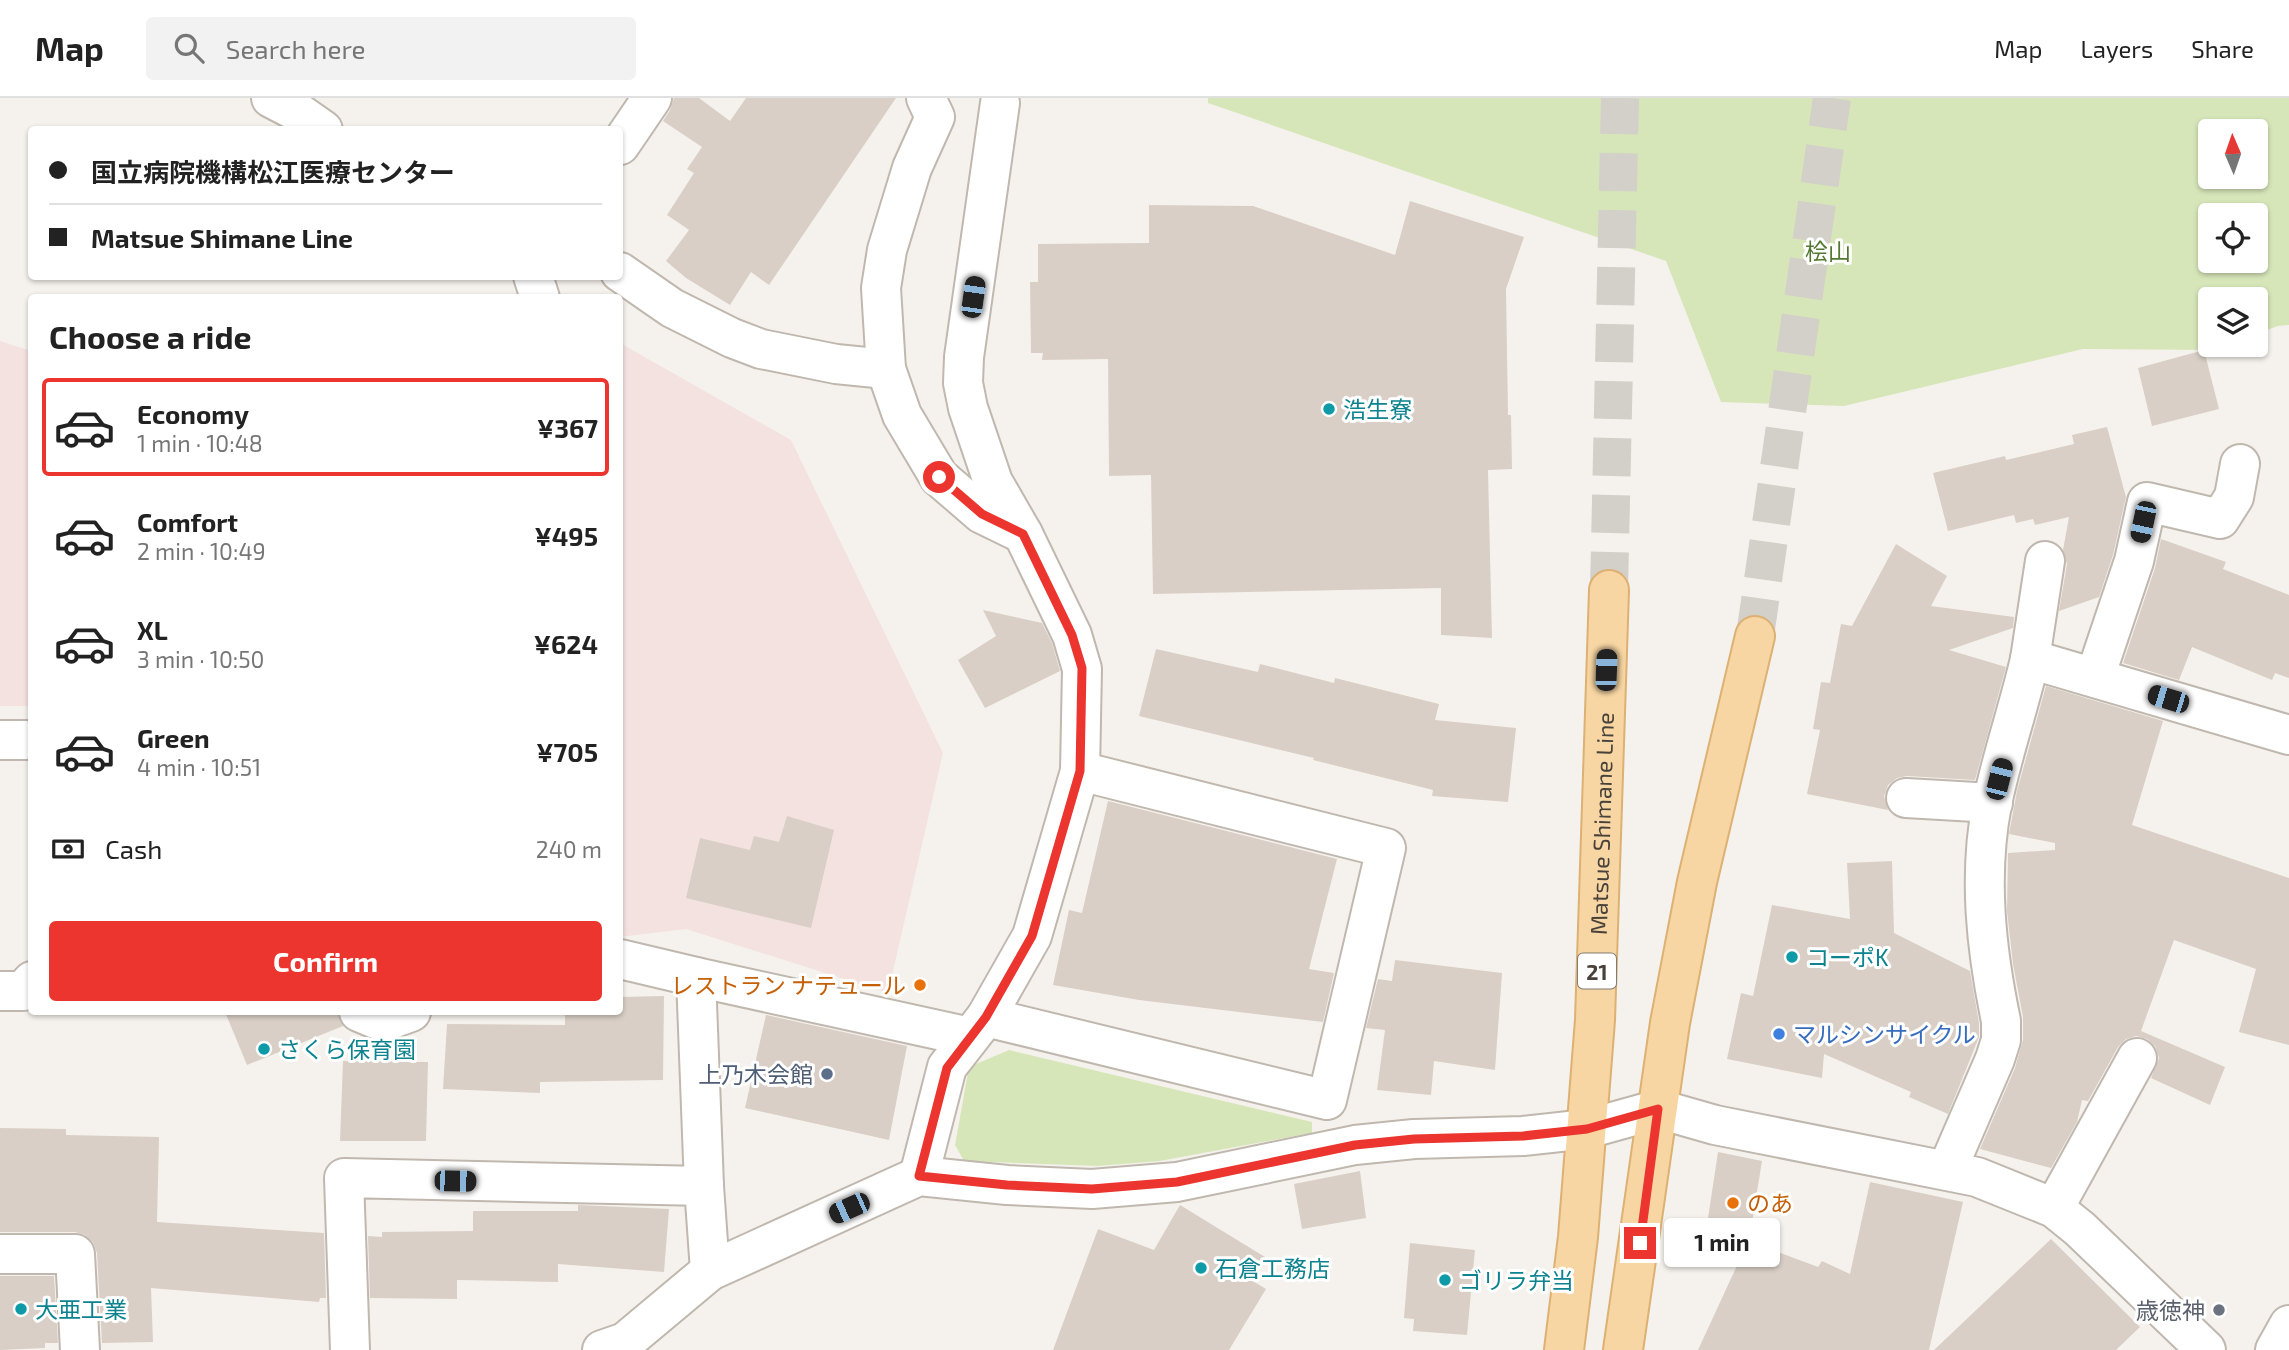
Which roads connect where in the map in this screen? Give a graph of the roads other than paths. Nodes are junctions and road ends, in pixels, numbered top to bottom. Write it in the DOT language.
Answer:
graph roads {
  1 [pos="271,98"];
  2 [pos="652,98"];
  3 [pos="926,98"];
  4 [pos="1000,103"];
  5 [pos="317,126"];
  6 [pos="623,141"];
  7 [pos="623,274"];
  8 [pos="886,369"];
  9 [pos="2240,464"];
  10 [pos="1023,534"];
  11 [pos="2045,561"];
  12 [pos="1609,590"];
  13 [pos="1755,636"];
  14 [pos="2030,659"];
  15 [pos="2095,677"];
  16 [pos="2289,735"];
  17 [pos="0,740"];
  18 [pos="28,740"];
  19 [pos="1080,771"];
  20 [pos="1906,798"];
  21 [pos="1993,803"];
  22 [pos="623,960"];
  23 [pos="696,977"];
  24 [pos="28,985"];
  25 [pos="0,991"];
  26 [pos="366,1015"];
  27 [pos="403,1015"];
  28 [pos="978,1027"];
  29 [pos="2137,1058"];
  30 [pos="1658,1109"];
  31 [pos="1587,1129"];
  32 [pos="1947,1170"];
  33 [pos="919,1176"];
  34 [pos="704,1186"];
  35 [pos="2054,1208"];
  36 [pos="0,1254"];
  37 [pos="710,1271"];
  38 [pos="2289,1325"];
  39 [pos="80,1350"];
  40 [pos="350,1350"];
  41 [pos="602,1350"];
  42 [pos="1564,1350"];
  43 [pos="1623,1350"];
  44 [pos="2206,1350"];
  45 [pos="2276,1350"];
  1 -- 5 [label="street"];
  2 -- 6 [label="street"];
  3 -- 8 [label="street"];
  4 -- 10 [label="street"];
  7 -- 8 [label="street"];
  8 -- 10 [label="street"];
  9 -- 15 [label="street"];
  10 -- 19 [label="street"];
  11 -- 14 [label="street"];
  12 -- 31 [label="main road, Matsue Shimane Line / 21"];
  13 -- 30 [label="main road"];
  14 -- 15 [label="street"];
  14 -- 21 [label="street"];
  15 -- 16 [label="street"];
  17 -- 18 [label="street"];
  19 -- 28 [label="street"];
  19 -- 28 [label="street"];
  20 -- 21 [label="street"];
  21 -- 32 [label="street"];
  22 -- 23 [label="street"];
  23 -- 28 [label="street"];
  23 -- 34 [label="street"];
  24 -- 25 [label="street"];
  26 -- 27 [label="street"];
  28 -- 33 [label="street"];
  29 -- 35 [label="street"];
  30 -- 31 [label="street"];
  30 -- 32 [label="street"];
  30 -- 43 [label="main road"];
  31 -- 33 [label="street"];
  31 -- 42 [label="main road, Matsue Shimane Line / 21"];
  32 -- 35 [label="street"];
  33 -- 37 [label="street"];
  34 -- 37 [label="street"];
  34 -- 40 [label="street"];
  35 -- 44 [label="street"];
  36 -- 39 [label="street"];
  37 -- 41 [label="street"];
  38 -- 45 [label="street"];
}
